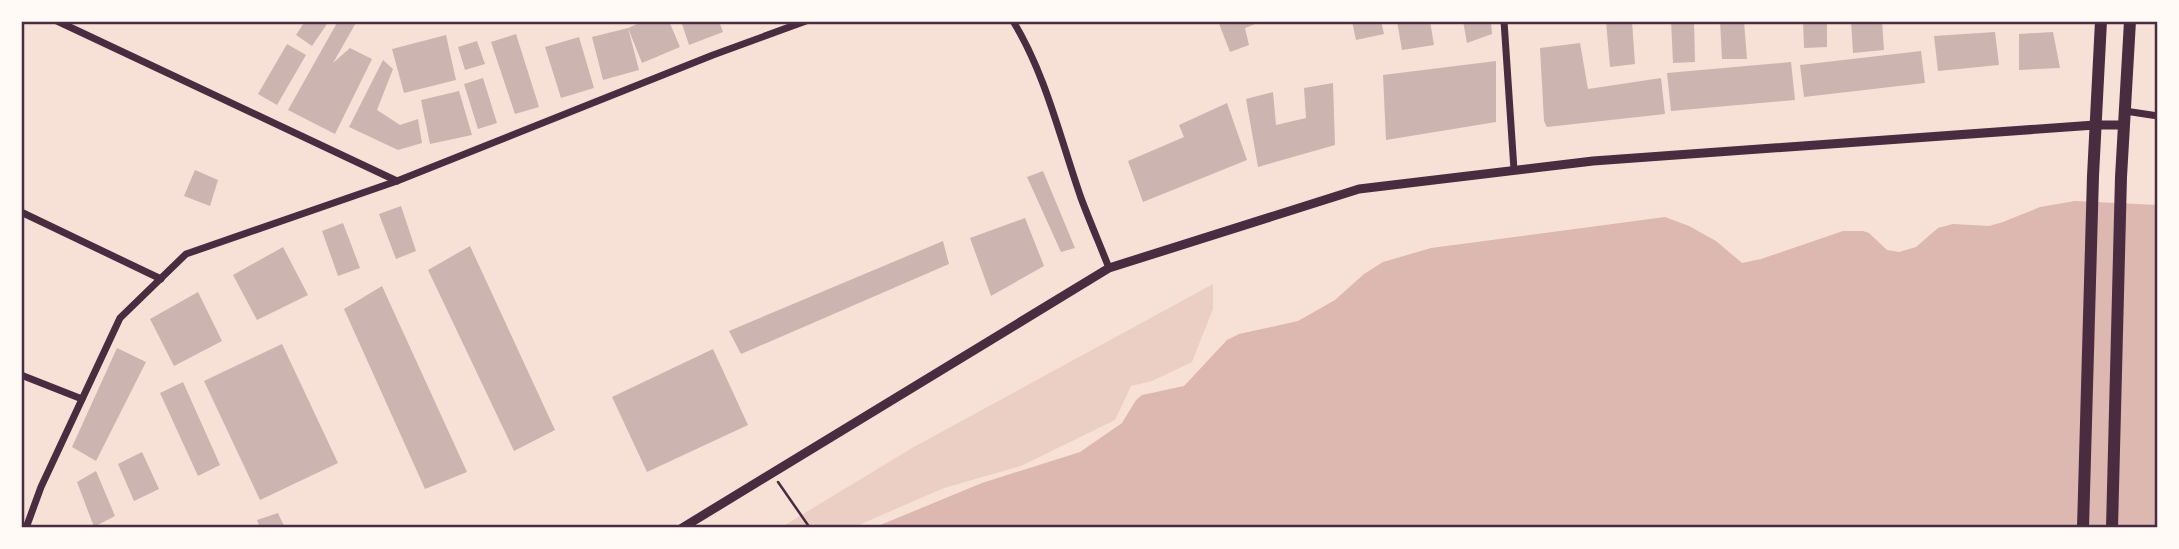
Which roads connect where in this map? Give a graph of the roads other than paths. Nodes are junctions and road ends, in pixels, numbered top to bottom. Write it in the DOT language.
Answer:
graph roads {
  1 [pos="57,21"];
  2 [pos="806,21"];
  3 [pos="1013,21"];
  4 [pos="1504,21"];
  5 [pos="2101,21"];
  6 [pos="2130,21"];
  7 [pos="2125,111"];
  8 [pos="2158,116"];
  9 [pos="2095,125"];
  10 [pos="2124,125"];
  11 [pos="1514,170"];
  12 [pos="397,181"];
  13 [pos="21,212"];
  14 [pos="1109,268"];
  15 [pos="161,279"];
  16 [pos="21,375"];
  17 [pos="82,399"];
  18 [pos="26,528"];
  19 [pos="682,528"];
  20 [pos="2083,528"];
  21 [pos="2112,528"];
  1 -- 12 [label="street"];
  2 -- 12 [label="street"];
  3 -- 14 [label="street"];
  4 -- 11 [label="street"];
  5 -- 9 [label="main road"];
  6 -- 7 [label="main road"];
  7 -- 8 [label="street"];
  7 -- 10 [label="main road"];
  9 -- 10 [label="street"];
  9 -- 11 [label="street"];
  9 -- 20 [label="main road"];
  10 -- 21 [label="main road"];
  11 -- 14 [label="street"];
  12 -- 15 [label="street"];
  13 -- 15 [label="street"];
  14 -- 19 [label="street"];
  15 -- 17 [label="street"];
  16 -- 17 [label="street"];
  17 -- 18 [label="street"];
}
